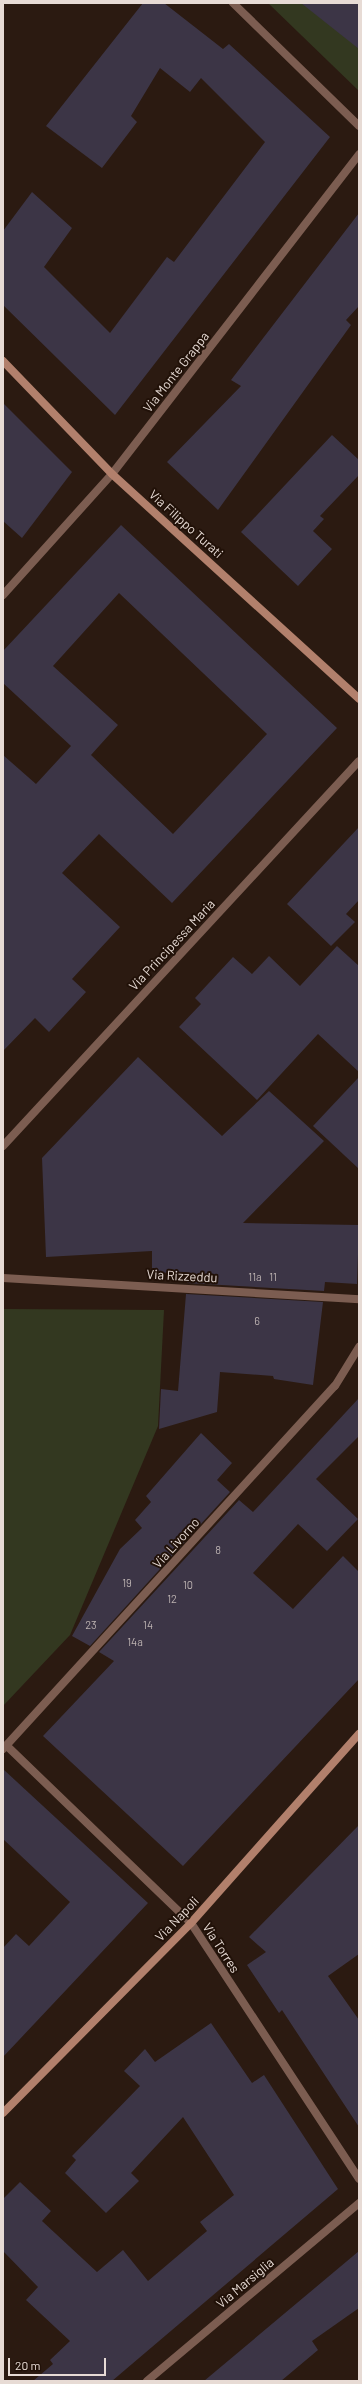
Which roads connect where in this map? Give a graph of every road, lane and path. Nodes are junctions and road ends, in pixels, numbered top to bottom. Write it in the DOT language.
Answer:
graph roads {
  1 [pos="234,3"];
  2 [pos="359,126"];
  3 [pos="359,154"];
  4 [pos="3,361"];
  5 [pos="112,474"];
  6 [pos="3,595"];
  7 [pos="359,699"];
  8 [pos="359,761"];
  9 [pos="3,1146"];
  10 [pos="3,1278"];
  11 [pos="359,1298"];
  12 [pos="359,1347"];
  13 [pos="359,1734"];
  14 [pos="5,1748"];
  15 [pos="191,1923"];
  16 [pos="3,2113"];
  17 [pos="359,2179"];
  18 [pos="359,2203"];
  19 [pos="146,2381"];
  1 -- 2 [label="street"];
  3 -- 5 [label="street, Via Monte Grappa"];
  4 -- 5 [label="main road, Via Filippo Turati"];
  5 -- 6 [label="street, Via Monte Grappa"];
  5 -- 7 [label="main road, Via Filippo Turati"];
  8 -- 9 [label="street, Via Principessa Maria"];
  10 -- 11 [label="street, Via Rizzeddu"];
  12 -- 14 [label="street, Via Livorno"];
  13 -- 15 [label="main road, Via Napoli"];
  14 -- 15 [label="street, Via Torres"];
  15 -- 16 [label="main road, Via Napoli"];
  15 -- 17 [label="street, Via Torres"];
  18 -- 19 [label="street, Via Marsiglia"];
}
